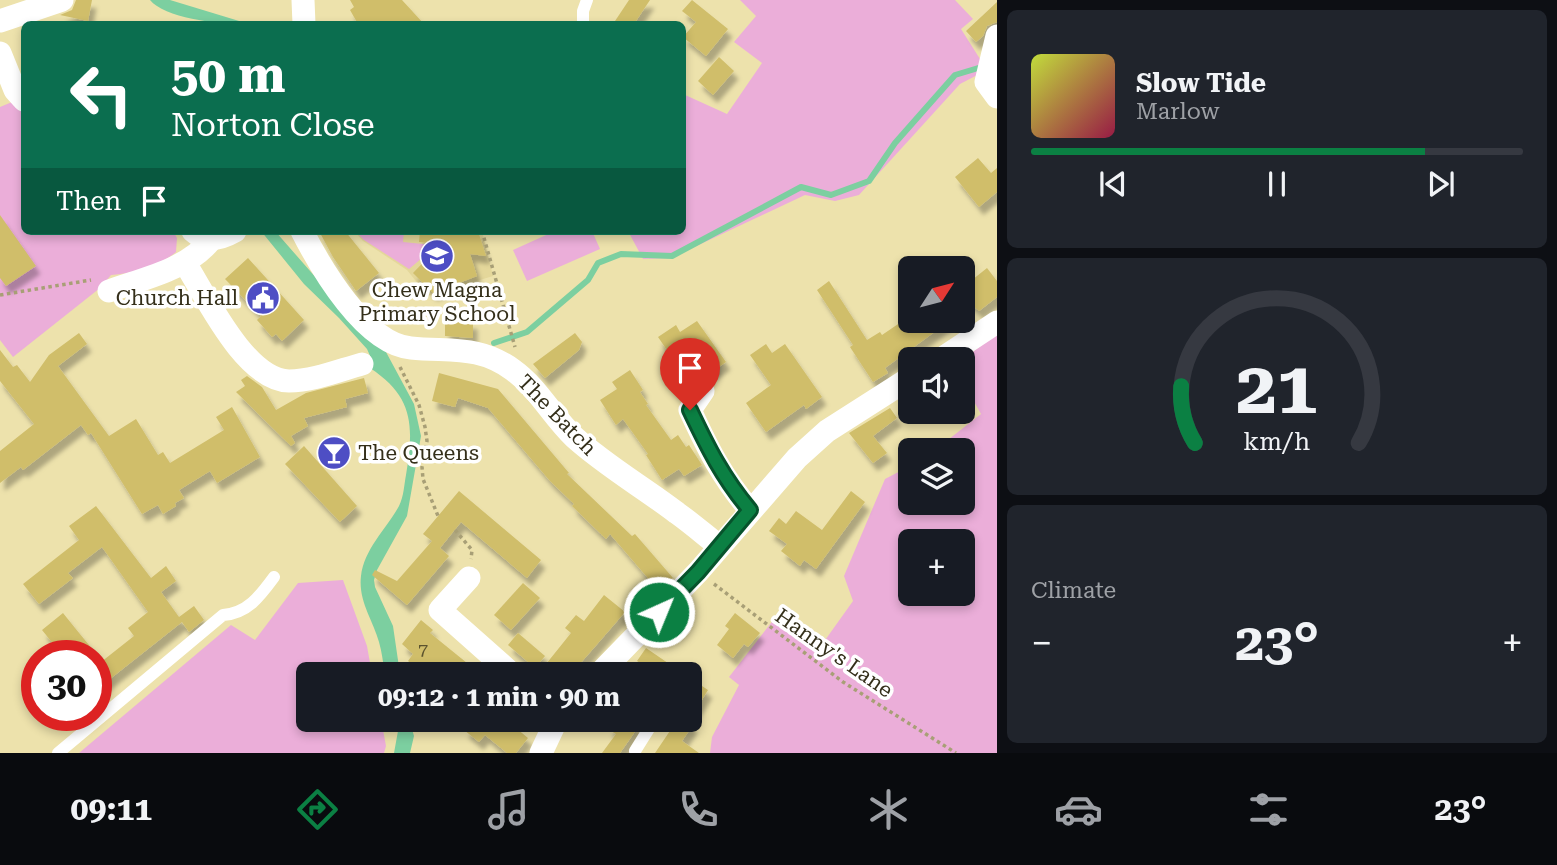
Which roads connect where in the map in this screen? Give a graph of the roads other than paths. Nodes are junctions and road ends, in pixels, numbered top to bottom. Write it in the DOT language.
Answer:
graph roads {
  1 [pos="62,0"];
  2 [pos="303,0"];
  3 [pos="587,0"];
  4 [pos="0,21"];
  5 [pos="304,21"];
  6 [pos="583,21"];
  7 [pos="995,44"];
  8 [pos="0,53"];
  9 [pos="992,87"];
  10 [pos="21,97"];
  11 [pos="202,235"];
  12 [pos="304,235"];
  13 [pos="186,263"];
  14 [pos="109,291"];
  15 [pos="997,322"];
  16 [pos="959,347"];
  17 [pos="362,364"];
  18 [pos="898,386"];
  19 [pos="703,391"];
  20 [pos="750,510"];
  21 [pos="719,546"];
  22 [pos="274,577"];
  23 [pos="469,578"];
  24 [pos="498,662"];
  25 [pos="612,662"];
  26 [pos="550,732"];
  27 [pos="647,732"];
  28 [pos="635,751"];
  29 [pos="58,753"];
  30 [pos="541,753"];
  1 -- 4 [label="street"];
  2 -- 5 [label="street"];
  3 -- 6 [label="lane"];
  7 -- 9 [label="street"];
  8 -- 10 [label="street"];
  11 -- 13 [label="street"];
  12 -- 21 [label="street, The Batch"];
  13 -- 14 [label="street"];
  13 -- 17 [label="street"];
  15 -- 16 [label="street"];
  18 -- 20 [label="street"];
  19 -- 20 [label="street"];
  20 -- 21 [label="street"];
  21 -- 25 [label="street"];
  22 -- 29 [label="lane"];
  23 -- 24 [label="street"];
  26 -- 30 [label="street"];
  27 -- 28 [label="lane"];
}
